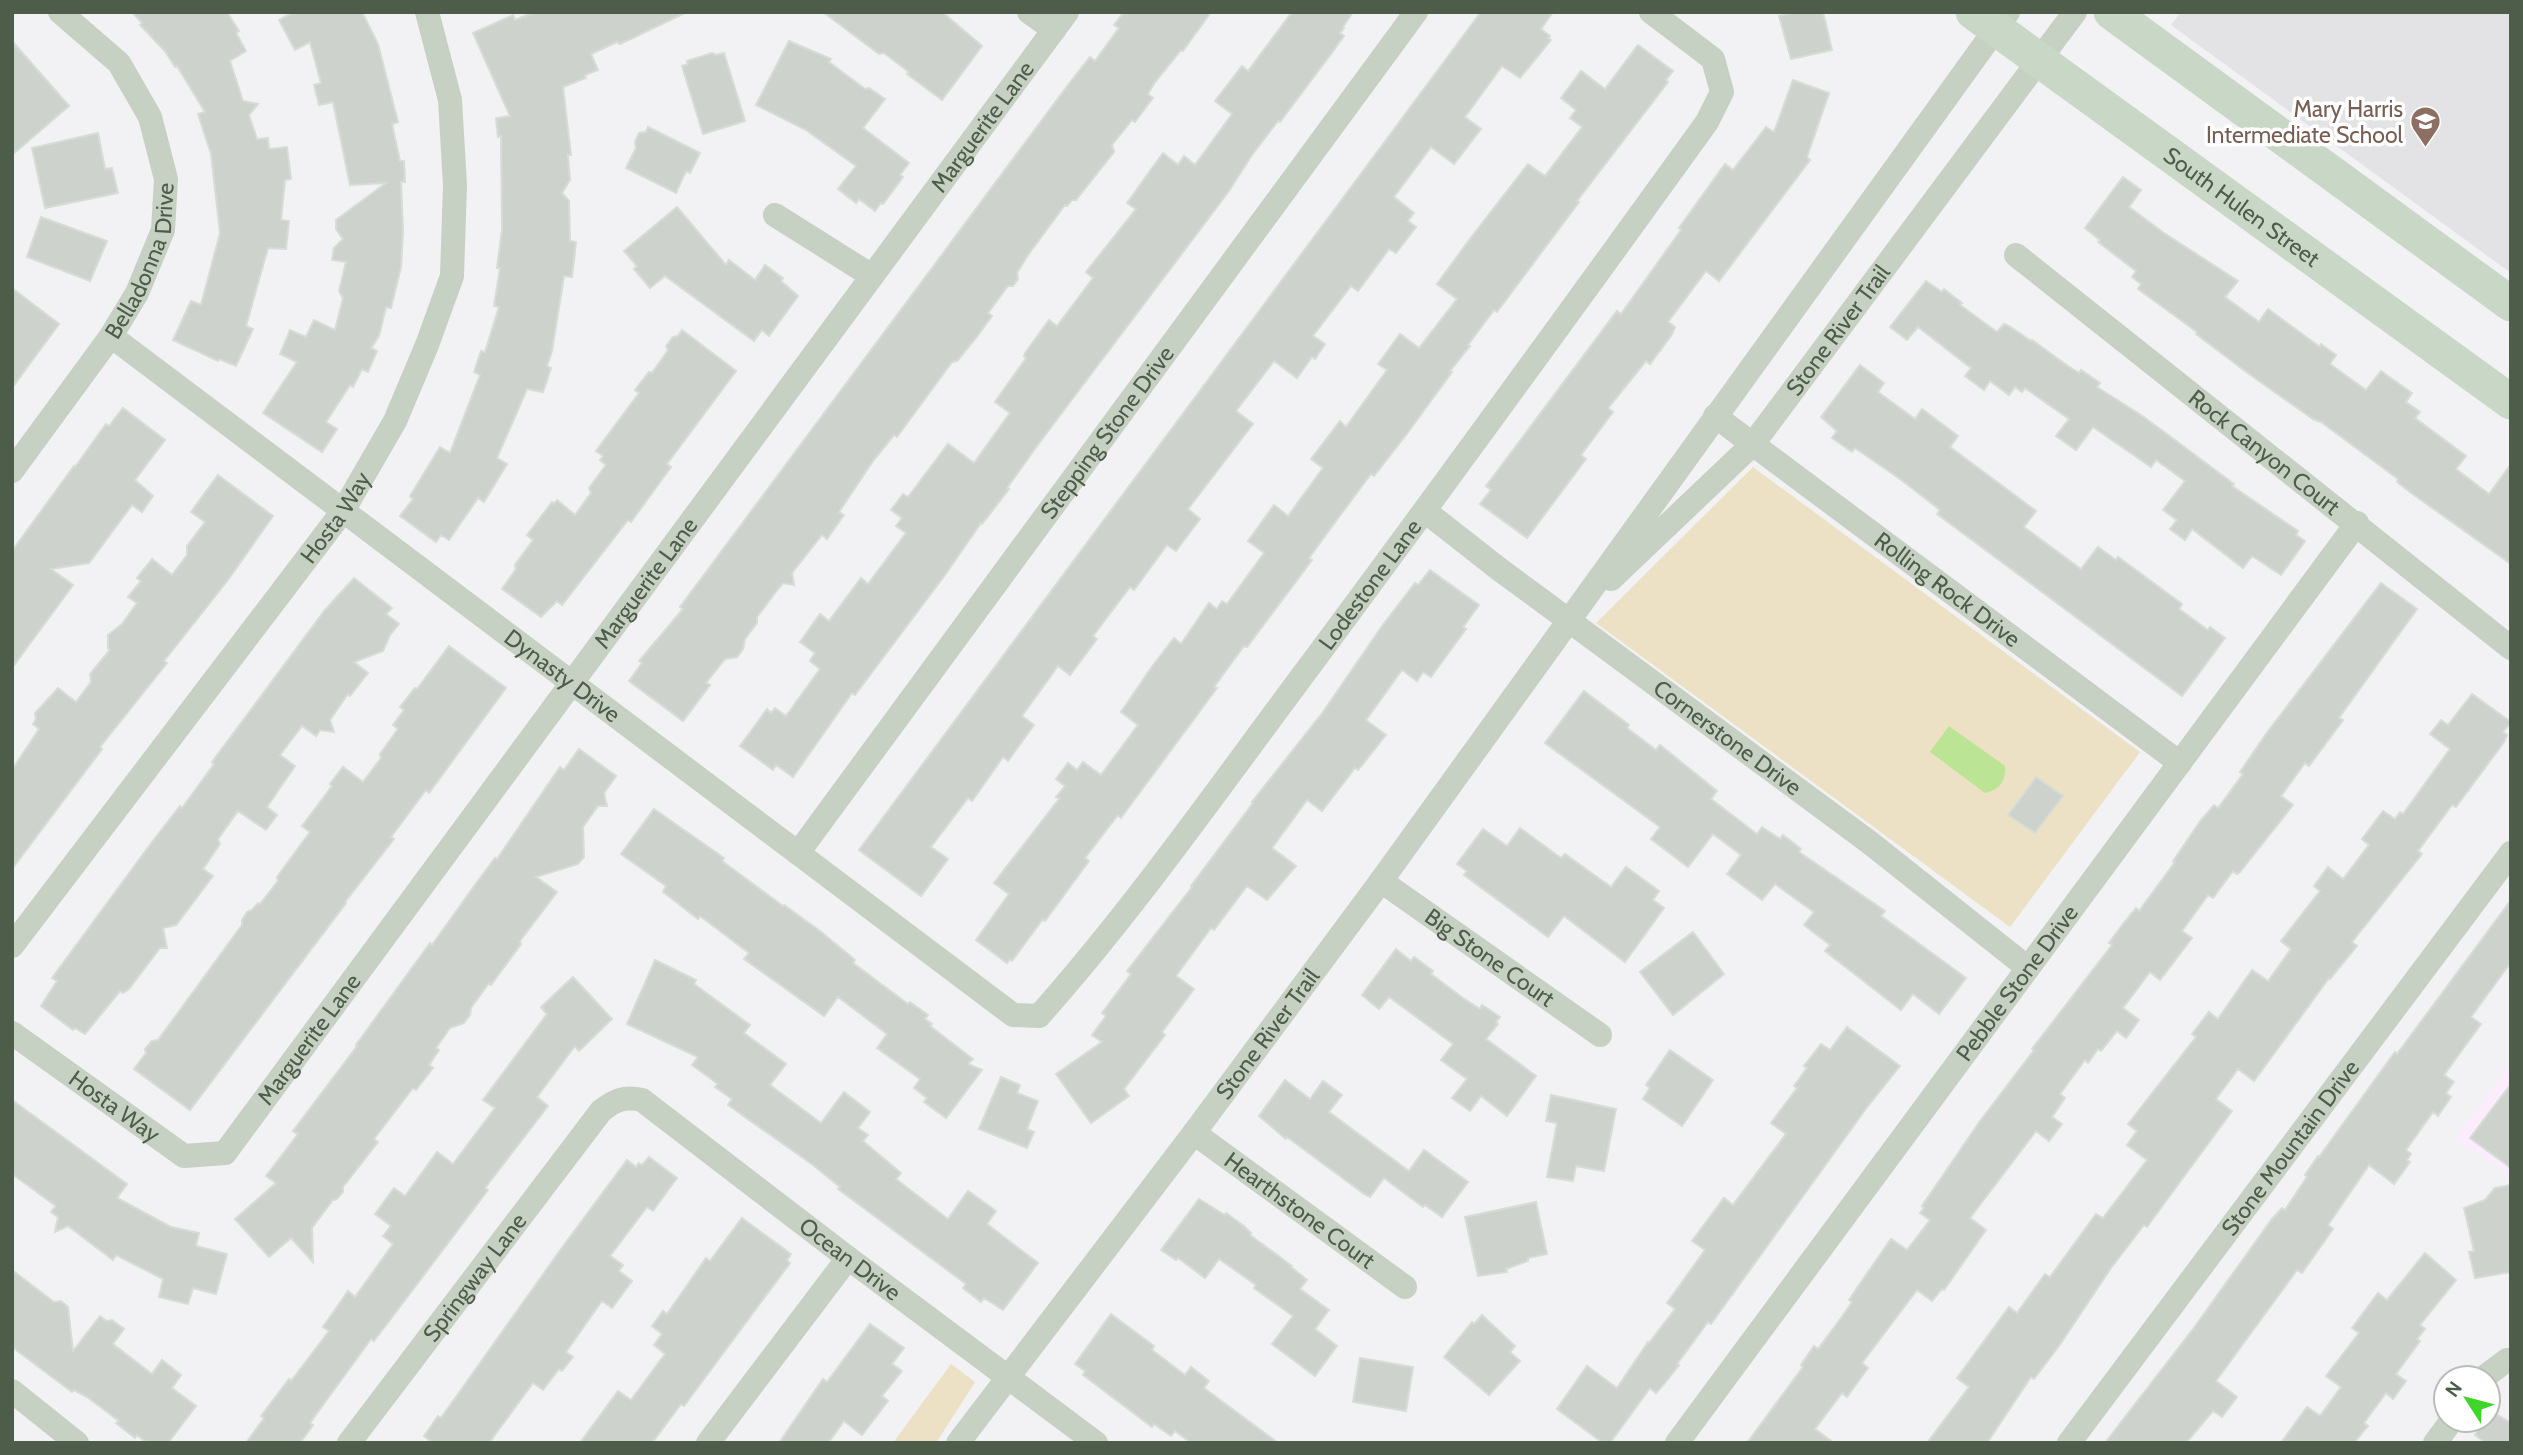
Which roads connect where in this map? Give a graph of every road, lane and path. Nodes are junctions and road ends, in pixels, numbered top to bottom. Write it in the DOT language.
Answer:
graph roads {
  1 [pos="60,12"];
  2 [pos="427,12"];
  3 [pos="1029,12"];
  4 [pos="1416,12"];
  5 [pos="1651,12"];
  6 [pos="2076,12"];
  7 [pos="2111,12"];
  8 [pos="1992,18"];
  9 [pos="1060,21"];
  10 [pos="2040,61"];
  11 [pos="775,215"];
  12 [pos="2016,255"];
  13 [pos="872,276"];
  14 [pos="2511,304"];
  15 [pos="111,336"];
  16 [pos="2511,402"];
  17 [pos="1715,416"];
  18 [pos="1753,444"];
  19 [pos="12,471"];
  20 [pos="343,510"];
  21 [pos="1425,512"];
  22 [pos="2357,523"];
  23 [pos="1568,620"];
  24 [pos="2511,648"];
  25 [pos="572,683"];
  26 [pos="2180,763"];
  27 [pos="798,853"];
  28 [pos="2511,853"];
  29 [pos="1381,881"];
  30 [pos="12,946"];
  31 [pos="2028,968"];
  32 [pos="1013,1015"];
  33 [pos="12,1033"];
  34 [pos="1600,1035"];
  35 [pos="601,1111"];
  36 [pos="1194,1133"];
  37 [pos="225,1153"];
  38 [pos="848,1258"];
  39 [pos="1405,1287"];
  40 [pos="1007,1375"];
  41 [pos="12,1391"];
  42 [pos="77,1443"];
  43 [pos="349,1443"];
  44 [pos="708,1443"];
  45 [pos="958,1443"];
  46 [pos="1096,1443"];
  47 [pos="1677,1443"];
  48 [pos="2069,1443"];
  1 -- 15 [label="street, Belladonna Drive"];
  2 -- 20 [label="street, Hosta Way"];
  3 -- 9 [label="street"];
  4 -- 27 [label="street, Stepping Stone Drive"];
  5 -- 21 [label="street, Lodestone Lane"];
  6 -- 10 [label="street, Stone River Trail"];
  7 -- 14 [label="main road"];
  8 -- 10 [label="main road, South Hulen Street"];
  8 -- 17 [label="street, Stone River Trail"];
  9 -- 13 [label="street, Marguerite Lane"];
  10 -- 16 [label="main road, South Hulen Street"];
  10 -- 18 [label="street, Stone River Trail"];
  11 -- 13 [label="street"];
  12 -- 22 [label="street, Rock Canyon Court"];
  13 -- 25 [label="street, Marguerite Lane"];
  15 -- 19 [label="street, Belladonna Drive"];
  15 -- 20 [label="street, Dynasty Drive"];
  17 -- 18 [label="street, Rolling Rock Drive"];
  17 -- 23 [label="street, Stone River Trail"];
  18 -- 23 [label="street, Stone River Trail"];
  18 -- 26 [label="street, Rolling Rock Drive"];
  20 -- 25 [label="street, Dynasty Drive"];
  20 -- 30 [label="street, Hosta Way"];
  21 -- 23 [label="street, Cornerstone Drive"];
  21 -- 32 [label="street, Lodestone Lane"];
  22 -- 24 [label="street, Rock Canyon Court"];
  22 -- 26 [label="street, Pebble Stone Drive"];
  23 -- 29 [label="street, Stone River Trail"];
  23 -- 31 [label="street, Cornerstone Drive"];
  25 -- 27 [label="street, Dynasty Drive"];
  25 -- 37 [label="street, Marguerite Lane"];
  26 -- 31 [label="street, Pebble Stone Drive"];
  27 -- 32 [label="street, Dynasty Drive"];
  28 -- 48 [label="street, Stone Mountain Drive"];
  29 -- 34 [label="street, Big Stone Court"];
  29 -- 36 [label="street, Stone River Trail"];
  31 -- 47 [label="street, Pebble Stone Drive"];
  33 -- 37 [label="street, Hosta Way"];
  35 -- 38 [label="street, Ocean Drive"];
  35 -- 43 [label="street, Springway Lane"];
  36 -- 39 [label="street, Hearthstone Court"];
  36 -- 40 [label="street, Stone River Trail"];
  38 -- 40 [label="street, Ocean Drive"];
  38 -- 44 [label="street"];
  40 -- 45 [label="street, Stone River Trail"];
  40 -- 46 [label="street, Ocean Drive"];
  41 -- 42 [label="street"];
}
